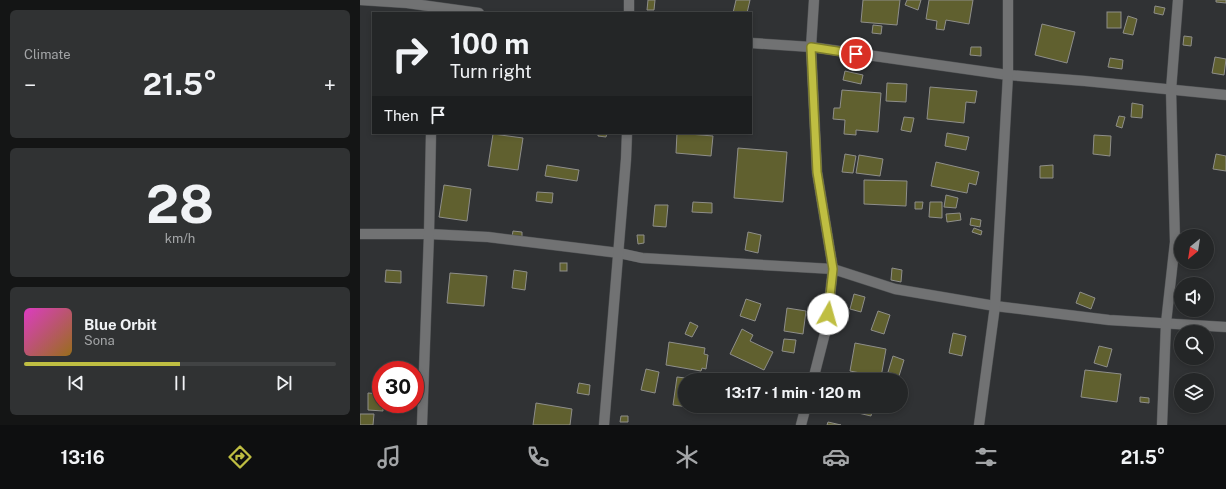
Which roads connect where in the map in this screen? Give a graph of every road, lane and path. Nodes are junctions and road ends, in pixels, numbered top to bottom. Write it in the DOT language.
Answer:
graph roads {
  1 [pos="360,0"];
  2 [pos="629,0"];
  3 [pos="814,0"];
  4 [pos="1008,0"];
  5 [pos="1178,0"];
  6 [pos="433,7"];
  7 [pos="471,12"];
  8 [pos="628,12"];
  9 [pos="752,43"];
  10 [pos="811,47"];
  11 [pos="1008,75"];
  12 [pos="1171,90"];
  13 [pos="1226,95"];
  14 [pos="431,134"];
  15 [pos="627,134"];
  16 [pos="360,234"];
  17 [pos="429,234"];
  18 [pos="618,253"];
  19 [pos="833,269"];
  20 [pos="995,306"];
  21 [pos="1166,323"];
  22 [pos="1226,327"];
  23 [pos="814,373"];
  24 [pos="805,413"];
  25 [pos="422,425"];
  26 [pos="604,425"];
  27 [pos="802,425"];
  28 [pos="979,425"];
  29 [pos="1162,425"];
  1 -- 6 [label="street"];
  2 -- 8 [label="street"];
  3 -- 10 [label="street"];
  4 -- 11 [label="street"];
  5 -- 12 [label="street"];
  6 -- 7 [label="street"];
  9 -- 10 [label="street"];
  10 -- 11 [label="street"];
  10 -- 19 [label="street"];
  11 -- 12 [label="street"];
  11 -- 20 [label="street"];
  12 -- 13 [label="street"];
  12 -- 21 [label="street"];
  14 -- 17 [label="street"];
  15 -- 18 [label="street"];
  16 -- 17 [label="street"];
  17 -- 18 [label="street"];
  17 -- 25 [label="street"];
  18 -- 19 [label="street"];
  18 -- 26 [label="street"];
  19 -- 20 [label="street"];
  19 -- 23 [label="street"];
  20 -- 21 [label="street"];
  20 -- 28 [label="street"];
  21 -- 22 [label="street"];
  21 -- 29 [label="street"];
  24 -- 27 [label="street"];
}
